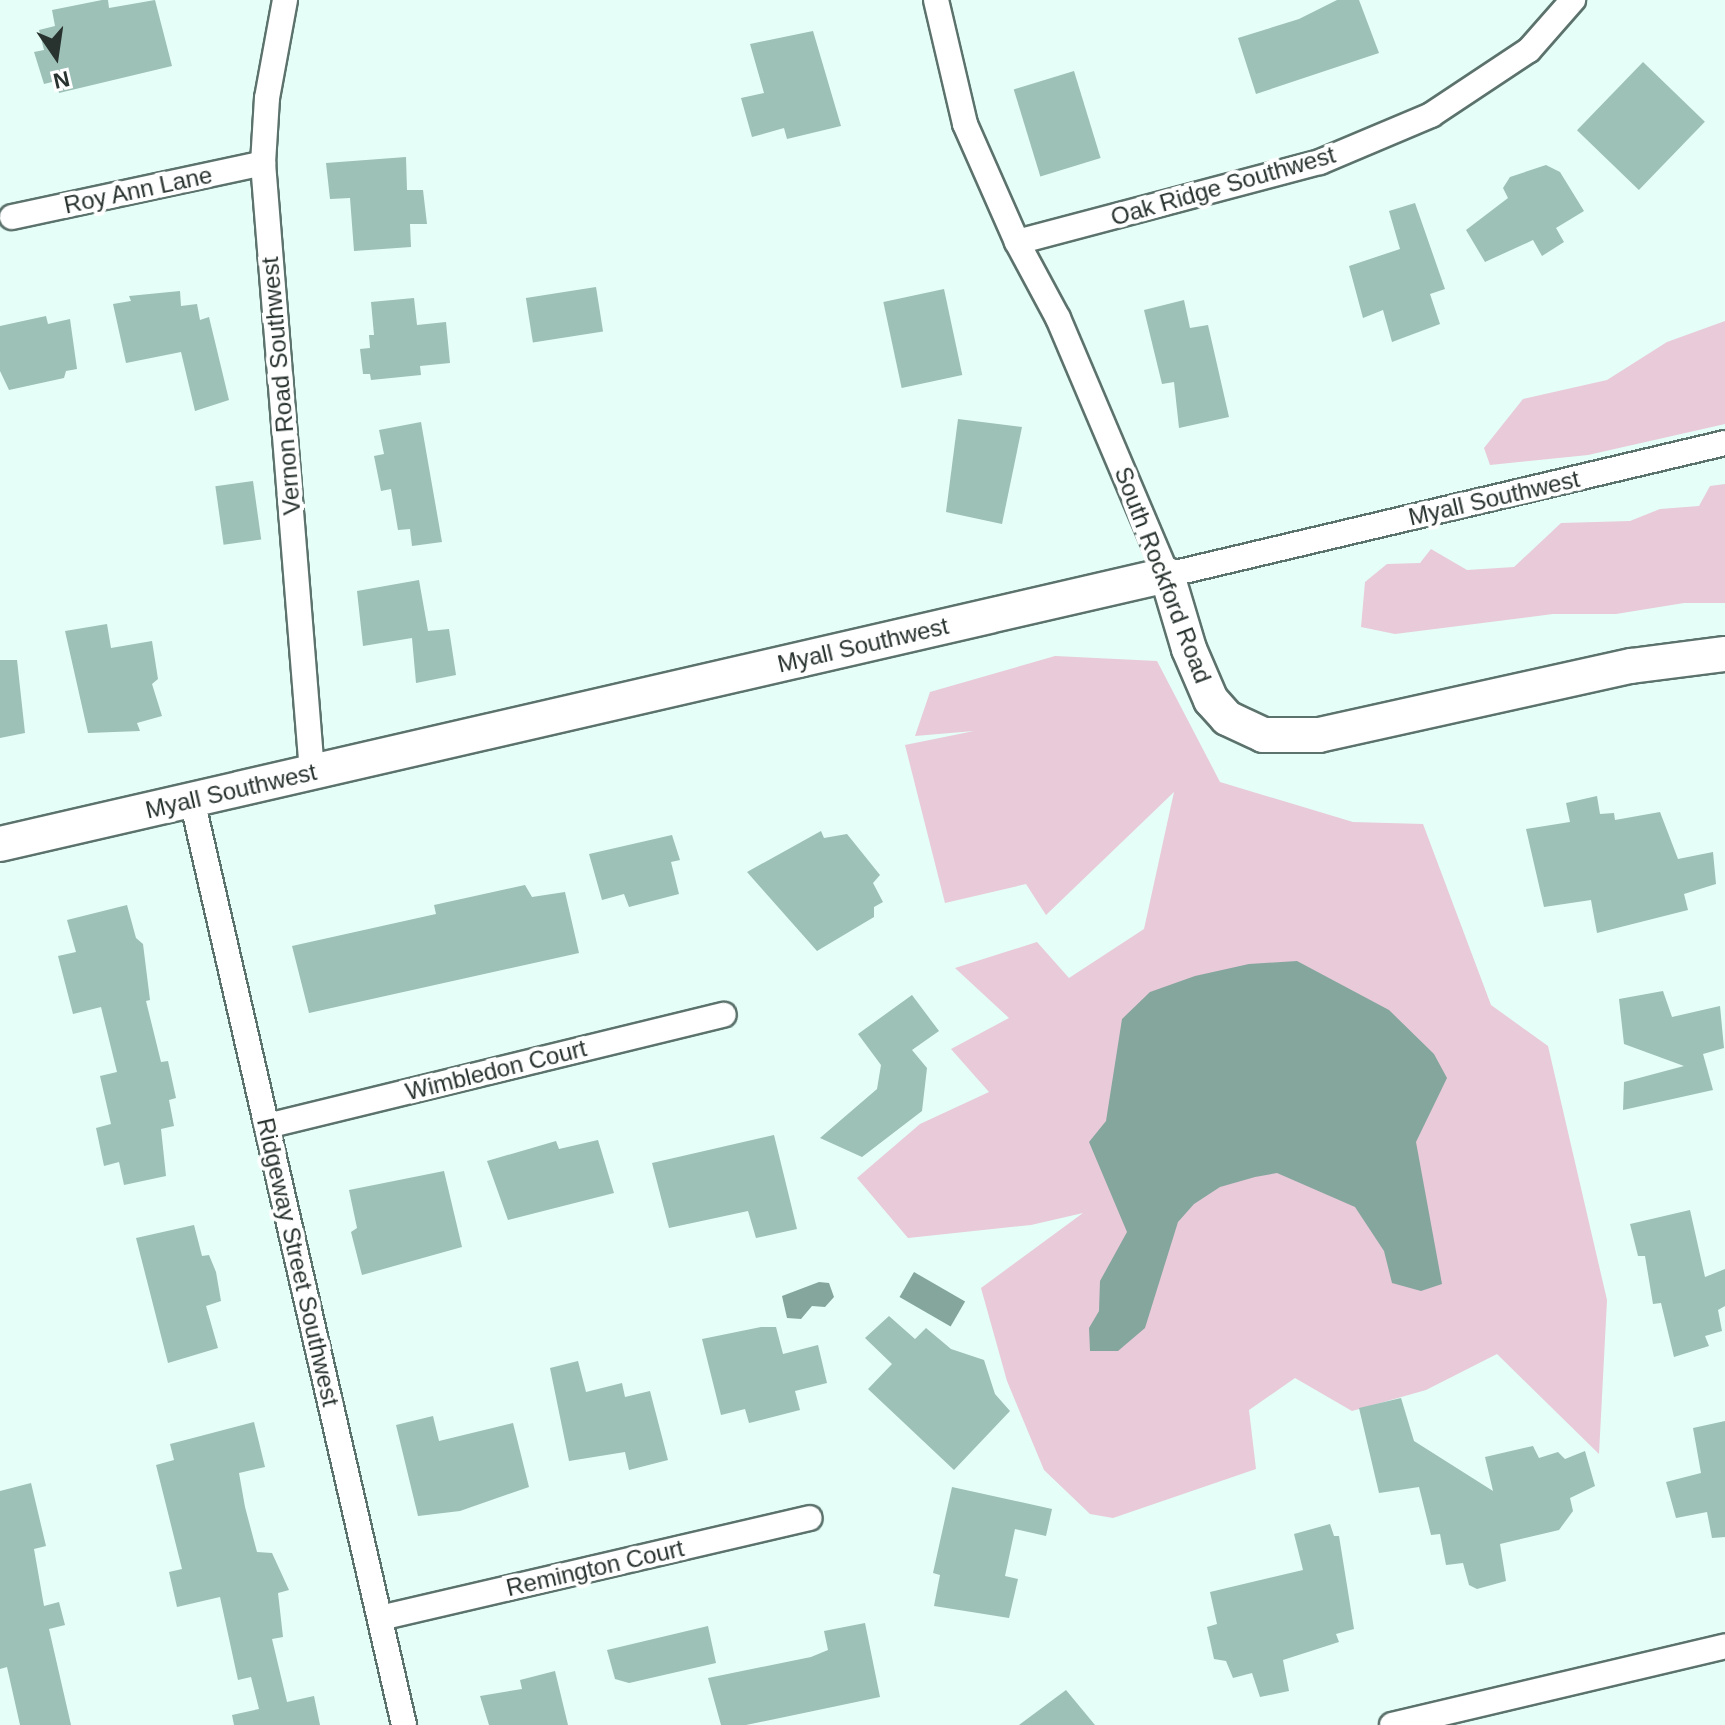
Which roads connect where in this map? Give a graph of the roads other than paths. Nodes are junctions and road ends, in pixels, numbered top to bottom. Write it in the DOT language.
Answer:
graph roads {
  1 [pos="285,0"];
  2 [pos="936,0"];
  3 [pos="1573,0"];
  4 [pos="263,163"];
  5 [pos="12,217"];
  6 [pos="1017,242"];
  7 [pos="1725,443"];
  8 [pos="1167,575"];
  9 [pos="1725,654"];
  10 [pos="312,772"];
  11 [pos="192,800"];
  12 [pos="0,844"];
  13 [pos="724,1015"];
  14 [pos="267,1126"];
  15 [pos="810,1518"];
  16 [pos="380,1618"];
  17 [pos="1725,1646"];
  18 [pos="1426,1719"];
  19 [pos="404,1725"];
  20 [pos="1392,1725"];
  1 -- 4 [label="street, Vernon Road Southwest"];
  2 -- 6 [label="street, South Rockford Road"];
  3 -- 6 [label="street, Oak Ridge Southwest"];
  4 -- 5 [label="street, Roy Ann Lane"];
  4 -- 10 [label="street, Vernon Road Southwest"];
  6 -- 8 [label="street, South Rockford Road"];
  7 -- 8 [label="street, Myall Southwest"];
  8 -- 9 [label="street, South Rockford Road"];
  8 -- 10 [label="street, Myall Southwest"];
  10 -- 11 [label="street, Myall Southwest"];
  11 -- 12 [label="street, Myall Southwest"];
  11 -- 14 [label="street, Ridgeway Street Southwest"];
  13 -- 14 [label="street, Wimbledon Court"];
  14 -- 16 [label="street, Ridgeway Street Southwest"];
  15 -- 16 [label="street, Remington Court"];
  16 -- 19 [label="street, Ridgeway Street Southwest"];
  17 -- 18 [label="street"];
  18 -- 20 [label="street"];
}
